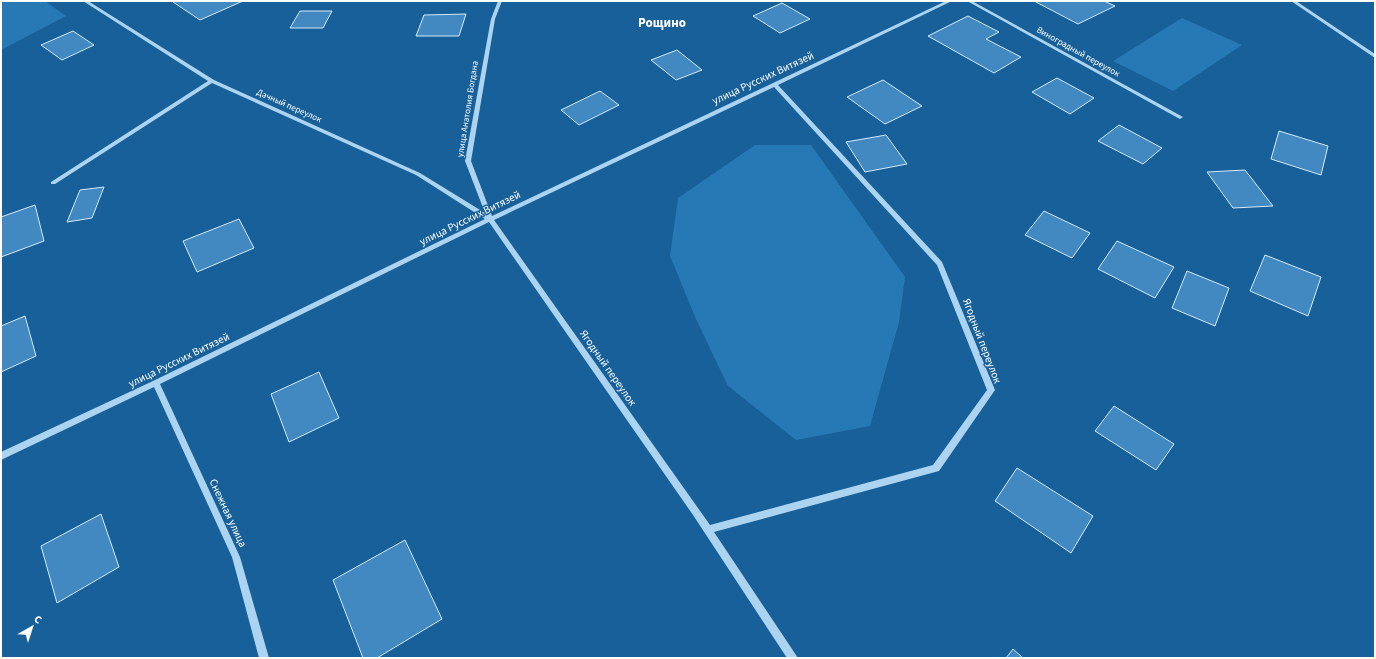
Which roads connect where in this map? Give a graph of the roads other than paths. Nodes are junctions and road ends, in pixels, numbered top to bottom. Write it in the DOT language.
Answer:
graph roads {
  1 [pos="85,1"];
  2 [pos="500,1"];
  3 [pos="950,1"];
  4 [pos="969,1"];
  5 [pos="1293,1"];
  6 [pos="1375,56"];
  7 [pos="212,81"];
  8 [pos="774,84"];
  9 [pos="1180,117"];
  10 [pos="53,183"];
  11 [pos="490,219"];
  12 [pos="156,383"];
  13 [pos="1,456"];
  14 [pos="708,530"];
  15 [pos="264,658"];
  16 [pos="793,658"];
  1 -- 7 [label="street, Дачный переулок"];
  2 -- 11 [label="street, улица Анатолия Богдана"];
  3 -- 8 [label="street, улица Русских Витязей"];
  4 -- 9 [label="street, Виноградный переулок"];
  5 -- 6 [label="street"];
  7 -- 10 [label="street"];
  7 -- 11 [label="street, Дачный переулок"];
  8 -- 11 [label="street, улица Русских Витязей"];
  8 -- 14 [label="street, Ягодный переулок"];
  11 -- 12 [label="street, улица Русских Витязей"];
  11 -- 14 [label="street, Ягодный переулок"];
  12 -- 13 [label="street, улица Русских Витязей"];
  12 -- 15 [label="street, Снежная улица"];
  14 -- 16 [label="street, Ягодный переулок"];
}
